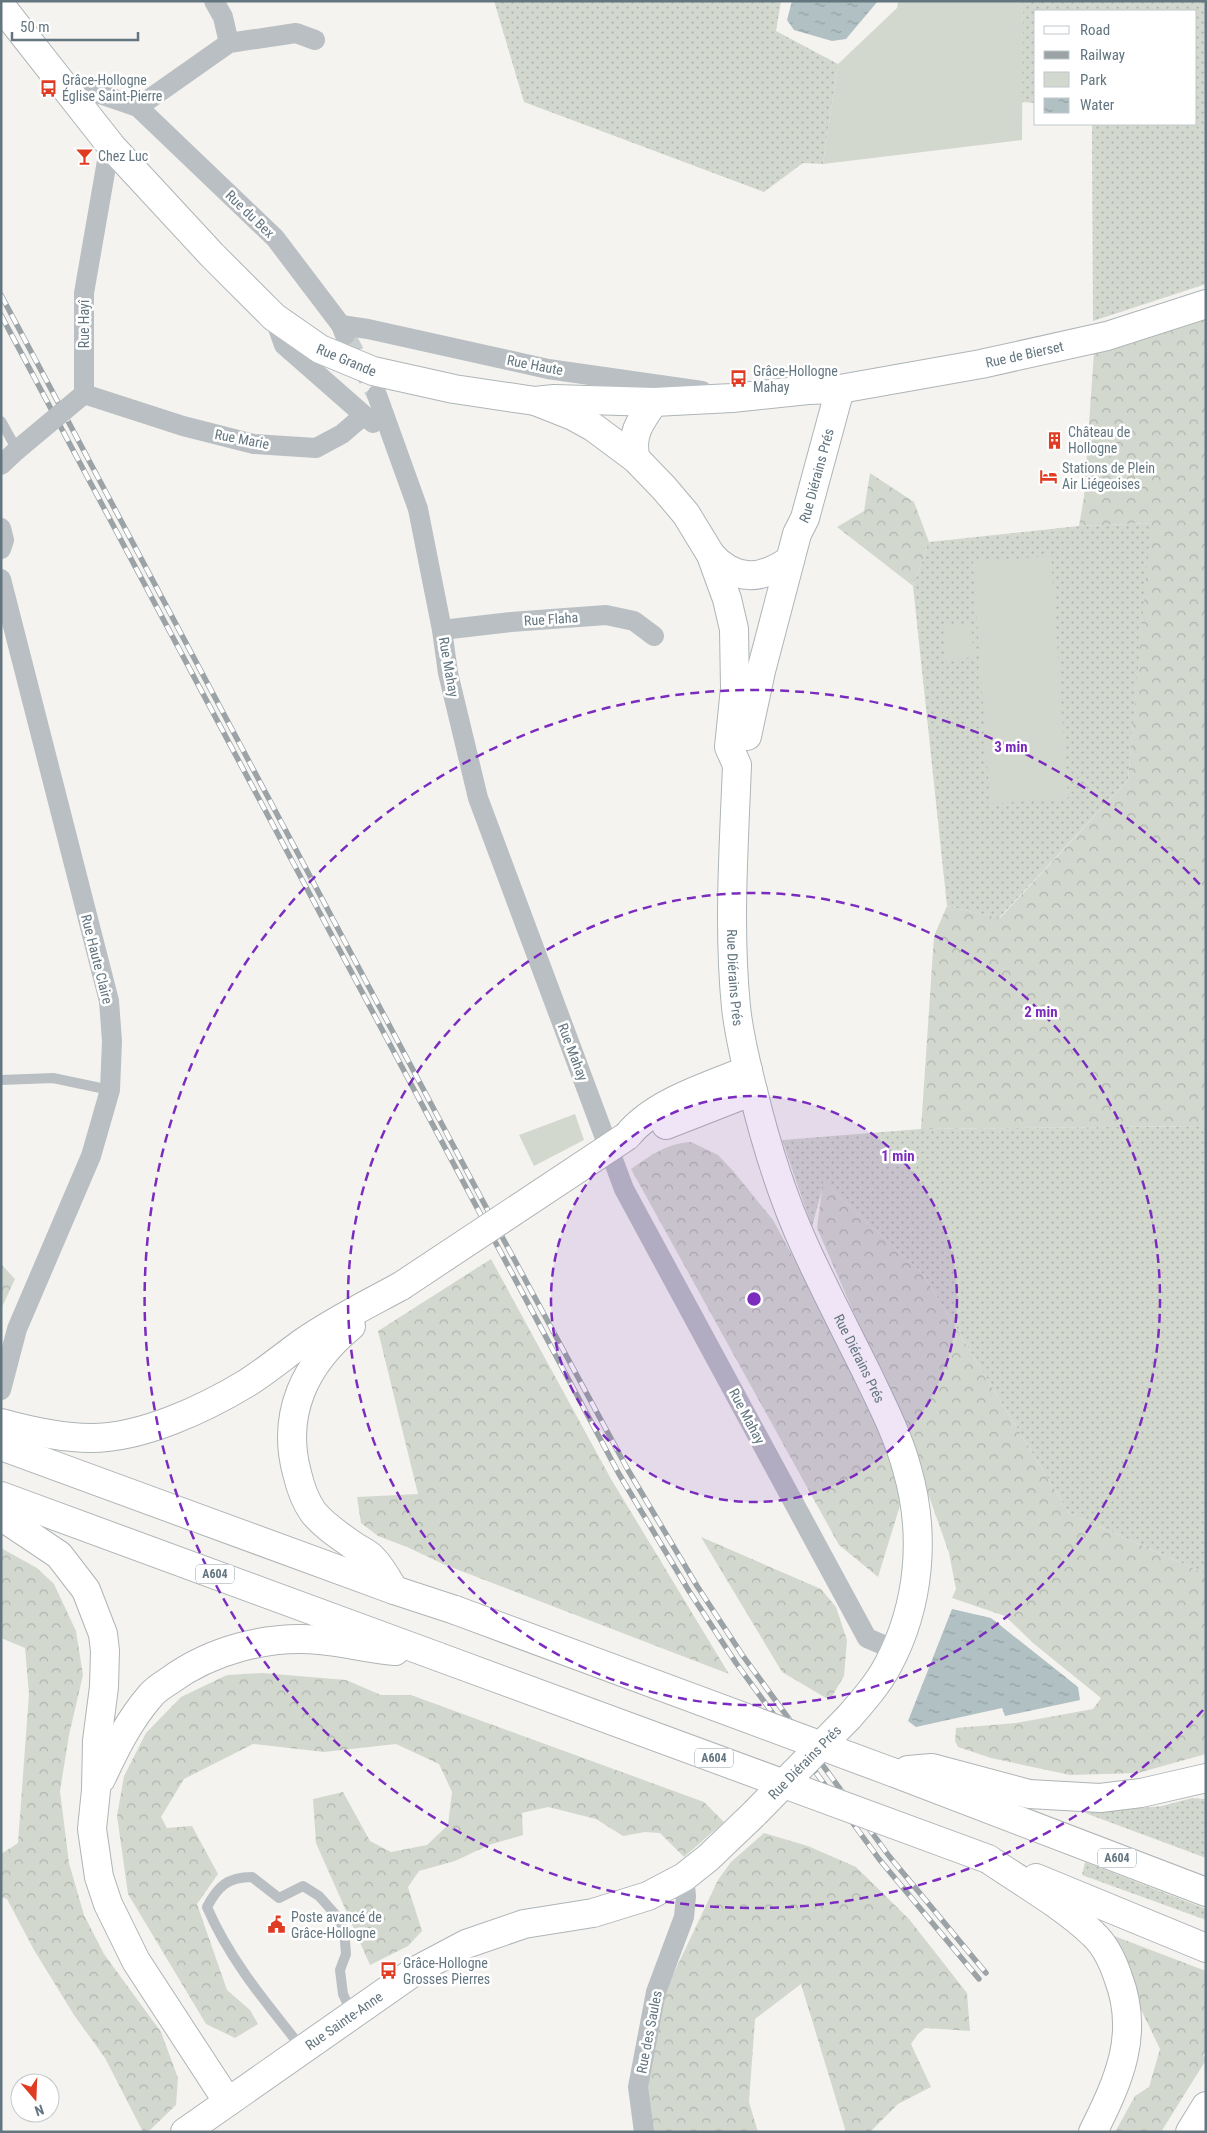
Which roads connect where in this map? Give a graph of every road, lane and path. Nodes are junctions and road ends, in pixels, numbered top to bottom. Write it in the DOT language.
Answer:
graph roads {
  1 [pos="214,1"];
  2 [pos="1,6"];
  3 [pos="315,40"];
  4 [pos="229,43"];
  5 [pos="70,95"];
  6 [pos="138,107"];
  7 [pos="112,147"];
  8 [pos="1206,304"];
  9 [pos="274,317"];
  10 [pos="343,330"];
  11 [pos="840,389"];
  12 [pos="84,394"];
  13 [pos="377,395"];
  14 [pos="732,398"];
  15 [pos="535,401"];
  16 [pos="654,402"];
  17 [pos="364,416"];
  18 [pos="1,421"];
  19 [pos="390,433"];
  20 [pos="17,450"];
  21 [pos="636,459"];
  22 [pos="1,465"];
  23 [pos="1,528"];
  24 [pos="1,549"];
  25 [pos="711,555"];
  26 [pos="790,560"];
  27 [pos="1,579"];
  28 [pos="442,630"];
  29 [pos="654,636"];
  30 [pos="737,765"];
  31 [pos="1,1080"];
  32 [pos="751,1081"];
  33 [pos="110,1090"];
  34 [pos="397,1288"];
  35 [pos="1,1390"];
  36 [pos="1,1423"];
  37 [pos="1,1446"];
  38 [pos="1,1496"];
  39 [pos="1,1516"];
  40 [pos="394,1590"];
  41 [pos="895,1650"];
  42 [pos="433,1655"];
  43 [pos="892,1772"];
  44 [pos="1206,1778"];
  45 [pos="96,1790"];
  46 [pos="684,1877"];
  47 [pos="1206,1892"];
  48 [pos="1070,1903"];
  49 [pos="1202,1945"];
  50 [pos="353,2014"];
  51 [pos="302,2049"];
  52 [pos="228,2102"];
  53 [pos="1206,2106"];
  54 [pos="185,2132"];
  55 [pos="644,2132"];
  56 [pos="1093,2132"];
  57 [pos="1190,2132"];
  1 -- 4 [label="street"];
  2 -- 5 [label="main road, Rue Grande"];
  3 -- 4 [label="street"];
  4 -- 6 [label="street"];
  5 -- 6 [label="street"];
  5 -- 7 [label="main road, Rue Grande"];
  6 -- 10 [label="street, Rue du Bex"];
  7 -- 9 [label="main road, Rue Grande"];
  7 -- 12 [label="street, Rue Hayî"];
  8 -- 11 [label="main road, Rue de Bierset"];
  9 -- 15 [label="main road, Rue Grande"];
  9 -- 17 [label="street"];
  10 -- 14 [label="street, Rue Haute"];
  11 -- 14 [label="main road, Rue Grande"];
  11 -- 26 [label="main road, Rue Diérains Prés"];
  12 -- 17 [label="street, Rue Marie"];
  12 -- 20 [label="street, bridge"];
  13 -- 19 [label="street, Rue Mahay"];
  14 -- 16 [label="main road, Rue Grande"];
  15 -- 16 [label="main road, Rue Grande"];
  15 -- 21 [label="main road, Rue Diérains Prés"];
  16 -- 21 [label="main road"];
  17 -- 19 [label="street"];
  18 -- 20 [label="lane"];
  19 -- 28 [label="street, Rue Mahay"];
  20 -- 22 [label="street"];
  21 -- 25 [label="main road, Rue Diérains Prés"];
  23 -- 24 [label="street"];
  25 -- 26 [label="main road, Rue Diérains Prés"];
  25 -- 30 [label="main road, Rue Diérains Prés"];
  26 -- 30 [label="main road, Rue Diérains Prés"];
  27 -- 33 [label="street, Rue Haute Claire"];
  28 -- 29 [label="street, Rue Flaha"];
  28 -- 41 [label="street, Rue Mahay"];
  30 -- 32 [label="main road, Rue Diérains Prés"];
  31 -- 33 [label="lane"];
  32 -- 34 [label="main road, bridge"];
  32 -- 41 [label="main road, Rue Diérains Prés"];
  33 -- 35 [label="street, Rue Haute Claire"];
  34 -- 36 [label="main road"];
  34 -- 40 [label="main road"];
  37 -- 40 [label="main road, A604"];
  38 -- 42 [label="main road, A604"];
  39 -- 45 [label="main road"];
  40 -- 43 [label="main road, A604, bridge"];
  41 -- 46 [label="main road, Rue Diérains Prés, bridge"];
  42 -- 45 [label="main road"];
  42 -- 48 [label="main road, A604, bridge"];
  43 -- 44 [label="main road"];
  43 -- 47 [label="main road, A604"];
  45 -- 52 [label="main road"];
  46 -- 50 [label="main road, Rue Sainte-Anne"];
  46 -- 55 [label="street, Rue des Saules"];
  48 -- 49 [label="main road"];
  48 -- 56 [label="main road"];
  50 -- 51 [label="main road, Rue Sainte-Anne"];
  50 -- 51 [label="lane"];
  51 -- 52 [label="main road, Rue Sainte-Anne"];
  52 -- 54 [label="main road, Rue Sainte-Anne"];
  53 -- 57 [label="main road"];
}
